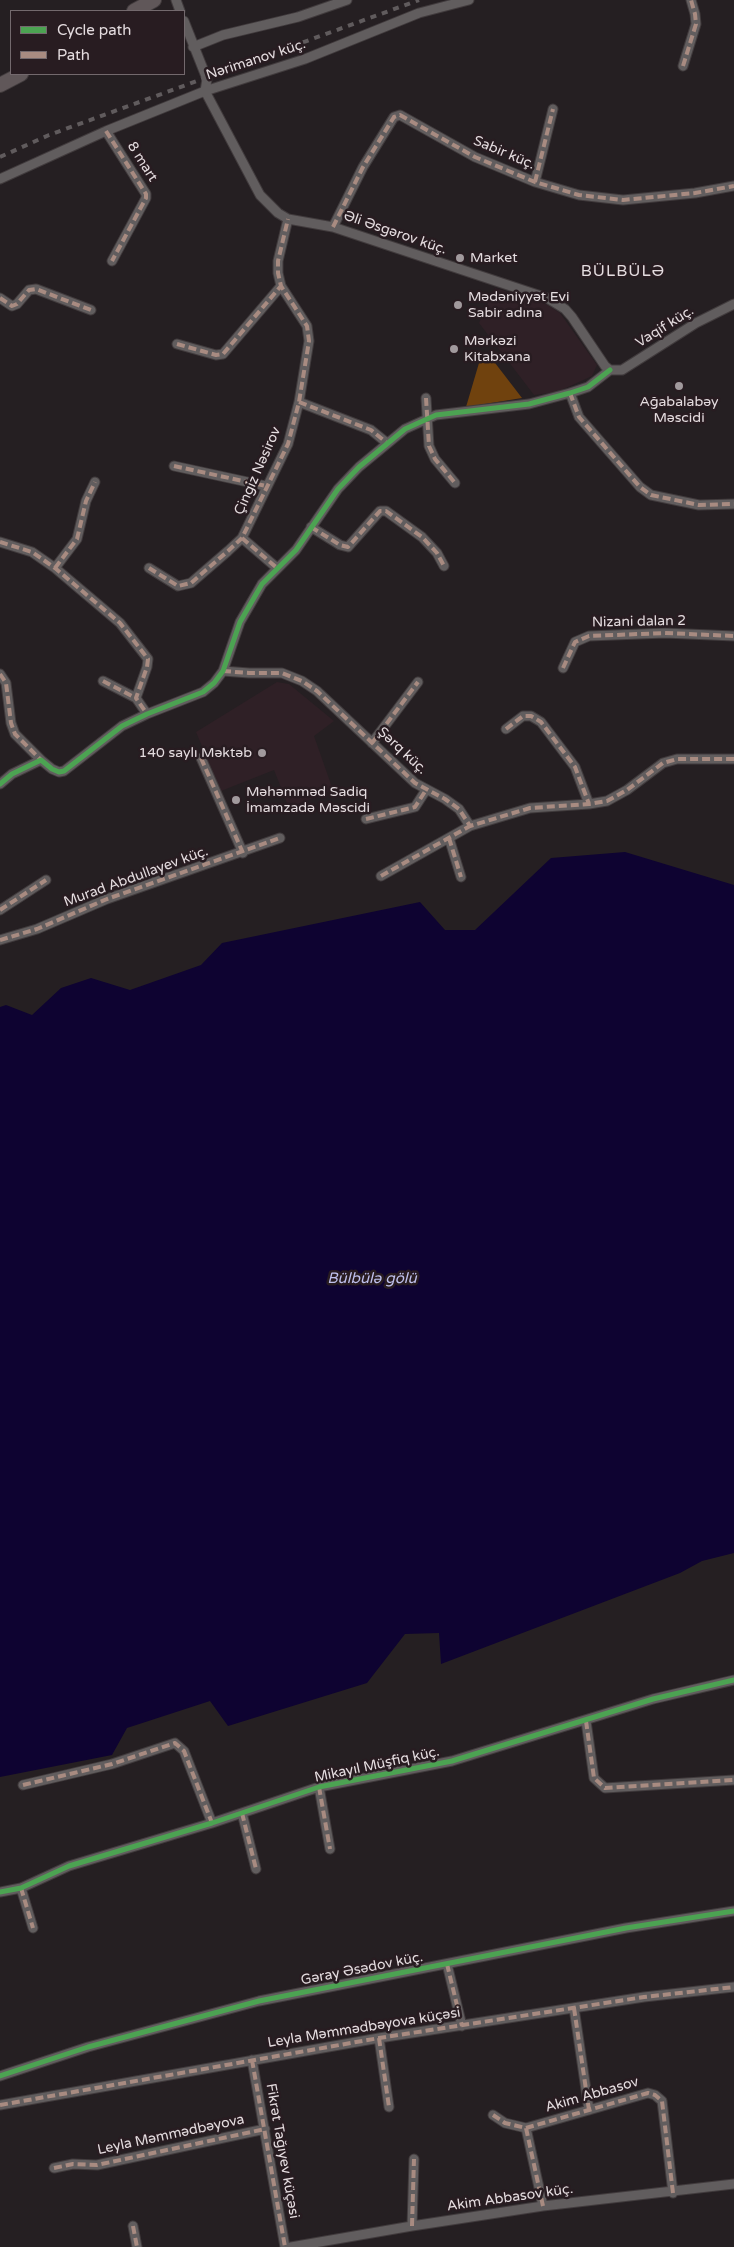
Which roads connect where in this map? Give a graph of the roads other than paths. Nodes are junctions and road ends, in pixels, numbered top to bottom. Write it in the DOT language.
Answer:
graph roads {
  1 [pos="154,0"];
  2 [pos="347,0"];
  3 [pos="470,0"];
  4 [pos="691,0"];
  5 [pos="136,10"];
  6 [pos="185,24"];
  7 [pos="194,47"];
  8 [pos="683,66"];
  9 [pos="19,75"];
  10 [pos="0,85"];
  11 [pos="205,91"];
  12 [pos="553,109"];
  13 [pos="106,131"];
  14 [pos="0,179"];
  15 [pos="535,182"];
  16 [pos="734,186"];
  17 [pos="288,219"];
  18 [pos="333,227"];
  19 [pos="112,261"];
  20 [pos="281,286"];
  21 [pos="0,298"];
  22 [pos="734,304"];
  23 [pos="91,310"];
  24 [pos="177,344"];
  25 [pos="610,370"];
  26 [pos="570,393"];
  27 [pos="426,398"];
  28 [pos="299,402"];
  29 [pos="428,418"];
  30 [pos="386,443"];
  31 [pos="174,466"];
  32 [pos="95,482"];
  33 [pos="454,483"];
  34 [pos="266,486"];
  35 [pos="734,504"];
  36 [pos="311,527"];
  37 [pos="242,538"];
  38 [pos="0,542"];
  39 [pos="444,566"];
  40 [pos="55,568"];
  41 [pos="149,568"];
  42 [pos="277,568"];
  43 [pos="734,636"];
  44 [pos="563,668"];
  45 [pos="223,670"];
  46 [pos="0,674"];
  47 [pos="103,681"];
  48 [pos="418,682"];
  49 [pos="136,698"];
  50 [pos="147,714"];
  51 [pos="506,729"];
  52 [pos="372,743"];
  53 [pos="201,758"];
  54 [pos="734,759"];
  55 [pos="41,760"];
  56 [pos="0,784"];
  57 [pos="426,790"];
  58 [pos="589,804"];
  59 [pos="366,819"];
  60 [pos="470,826"];
  61 [pos="280,838"];
  62 [pos="449,838"];
  63 [pos="242,853"];
  64 [pos="381,876"];
  65 [pos="461,877"];
  66 [pos="46,880"];
  67 [pos="0,910"];
  68 [pos="0,940"];
  69 [pos="734,1680"];
  70 [pos="586,1721"];
  71 [pos="734,1780"];
  72 [pos="23,1785"];
  73 [pos="319,1787"];
  74 [pos="242,1813"];
  75 [pos="212,1823"];
  76 [pos="330,1849"];
  77 [pos="256,1870"];
  78 [pos="21,1888"];
  79 [pos="0,1892"];
  80 [pos="734,1911"];
  81 [pos="33,1928"];
  82 [pos="447,1964"];
  83 [pos="734,1987"];
  84 [pos="574,2008"];
  85 [pos="462,2026"];
  86 [pos="379,2038"];
  87 [pos="252,2060"];
  88 [pos="0,2076"];
  89 [pos="0,2105"];
  90 [pos="389,2107"];
  91 [pos="589,2110"];
  92 [pos="493,2115"];
  93 [pos="526,2128"];
  94 [pos="264,2130"];
  95 [pos="414,2159"];
  96 [pos="54,2168"];
  97 [pos="734,2184"];
  98 [pos="673,2193"];
  99 [pos="543,2206"];
  100 [pos="133,2226"];
  101 [pos="412,2226"];
  102 [pos="137,2247"];
  103 [pos="285,2247"];
  104 [pos="291,2247"];
  1 -- 5 [label="main road"];
  2 -- 7 [label="street, Nərimanov küç."];
  3 -- 11 [label="street, Nərimanov küç."];
  4 -- 8 [label="street"];
  6 -- 7 [label="street, Əli Əsgərov küç."];
  7 -- 11 [label="street, Əli Əsgərov küç."];
  9 -- 10 [label="main road"];
  11 -- 13 [label="street, Nərimanov küç."];
  11 -- 17 [label="street, Əli Əsgərov küç."];
  12 -- 15 [label="street"];
  13 -- 14 [label="street, Nərimanov küç."];
  13 -- 19 [label="street, 8 mart"];
  15 -- 16 [label="street, Sabir küç."];
  15 -- 18 [label="street, Sabir küç."];
  17 -- 18 [label="street, Əli Əsgərov küç."];
  17 -- 20 [label="street, Çingiz Nəsirov"];
  18 -- 25 [label="street, Əli Əsgərov küç."];
  20 -- 24 [label="street"];
  20 -- 28 [label="street, Çingiz Nəsirov"];
  21 -- 23 [label="street"];
  22 -- 25 [label="street, Vaqif küç."];
  25 -- 26 [label="street"];
  26 -- 29 [label="street"];
  26 -- 35 [label="street"];
  27 -- 29 [label="street"];
  28 -- 30 [label="street"];
  28 -- 34 [label="street, Çingiz Nəsirov"];
  29 -- 30 [label="street"];
  29 -- 33 [label="street"];
  30 -- 36 [label="street"];
  31 -- 34 [label="street"];
  32 -- 40 [label="street"];
  34 -- 37 [label="street, Çingiz Nəsirov"];
  36 -- 39 [label="street"];
  36 -- 42 [label="street"];
  37 -- 41 [label="street, Çingiz Nəsirov"];
  37 -- 42 [label="street"];
  38 -- 40 [label="street"];
  40 -- 49 [label="street"];
  42 -- 45 [label="street"];
  43 -- 44 [label="street, Nizani dalan 2"];
  45 -- 50 [label="street"];
  45 -- 52 [label="street, Şərq küç."];
  46 -- 55 [label="street"];
  47 -- 49 [label="street"];
  48 -- 52 [label="street"];
  49 -- 50 [label="street"];
  50 -- 55 [label="street"];
  51 -- 58 [label="street"];
  52 -- 57 [label="street, Şərq küç."];
  53 -- 63 [label="street"];
  54 -- 58 [label="street"];
  55 -- 56 [label="street"];
  57 -- 59 [label="street"];
  57 -- 60 [label="street, Şərq küç."];
  58 -- 60 [label="street"];
  60 -- 62 [label="street"];
  61 -- 63 [label="street, Murad Abdullayev küç."];
  62 -- 64 [label="street"];
  62 -- 65 [label="street"];
  63 -- 68 [label="street, Murad Abdullayev küç."];
  66 -- 67 [label="street"];
  69 -- 70 [label="street, Mikayıl Müşfiq küç."];
  70 -- 71 [label="street"];
  70 -- 73 [label="street, Mikayıl Müşfiq küç."];
  72 -- 75 [label="street"];
  73 -- 74 [label="street, Mikayıl Müşfiq küç."];
  73 -- 76 [label="street"];
  74 -- 75 [label="street, Mikayıl Müşfiq küç."];
  74 -- 77 [label="street"];
  75 -- 78 [label="street, Mikayıl Müşfiq küç."];
  78 -- 79 [label="street, Mikayıl Müşfiq küç."];
  78 -- 81 [label="street"];
  80 -- 82 [label="street, Gəray Əsədov küç."];
  82 -- 85 [label="street"];
  82 -- 88 [label="street, Gəray Əsədov küç."];
  83 -- 84 [label="street, Leyla Məmmədbəyova küçəsi"];
  84 -- 85 [label="street, Leyla Məmmədbəyova küçəsi"];
  84 -- 91 [label="street"];
  85 -- 86 [label="street, Leyla Məmmədbəyova küçəsi"];
  86 -- 87 [label="street, Leyla Məmmədbəyova küçəsi"];
  86 -- 90 [label="street"];
  87 -- 89 [label="street, Leyla Məmmədbəyova küçəsi"];
  87 -- 94 [label="street, Fikrət Tağıyev küçəsi"];
  91 -- 93 [label="street, Akim Abbasov"];
  91 -- 98 [label="street, Akim Abbasov"];
  92 -- 93 [label="street"];
  93 -- 99 [label="street"];
  94 -- 96 [label="street, Leyla Məmmədbəyova"];
  94 -- 103 [label="street, Fikrət Tağıyev küçəsi"];
  95 -- 101 [label="street"];
  97 -- 98 [label="street, Akim Abbasov küç."];
  98 -- 99 [label="street, Akim Abbasov küç."];
  99 -- 101 [label="street, Akim Abbasov küç."];
  100 -- 102 [label="street"];
  101 -- 104 [label="street, Akim Abbasov küç."];
}
